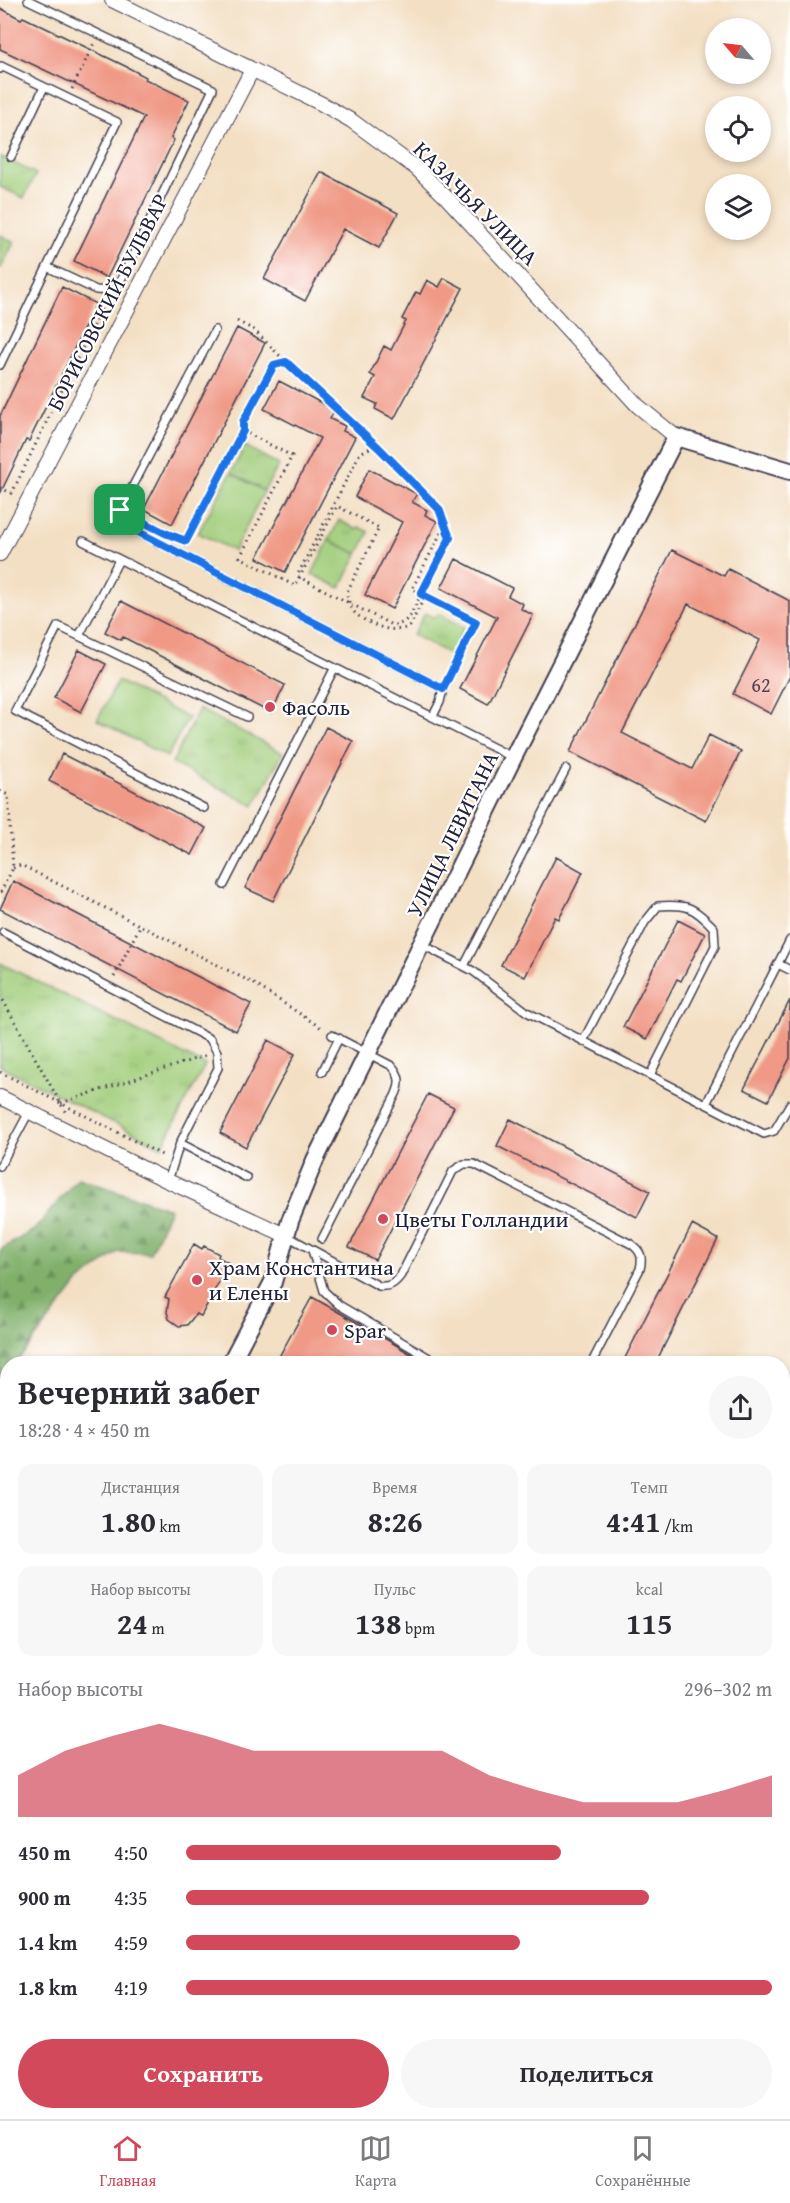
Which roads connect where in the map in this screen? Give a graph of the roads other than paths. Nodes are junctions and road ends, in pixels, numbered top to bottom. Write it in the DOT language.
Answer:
graph roads {
  1 [pos="28,0"];
  2 [pos="112,0"];
  3 [pos="0,69"];
  4 [pos="252,70"];
  5 [pos="44,87"];
  6 [pos="10,157"];
  7 [pos="47,267"];
  8 [pos="215,330"];
  9 [pos="0,365"];
  10 [pos="676,437"];
  11 [pos="790,471"];
  12 [pos="83,542"];
  13 [pos="0,554"];
  14 [pos="118,560"];
  15 [pos="79,636"];
  16 [pos="334,669"];
  17 [pos="433,716"];
  18 [pos="247,717"];
  19 [pos="513,758"];
  20 [pos="566,769"];
  21 [pos="204,808"];
  22 [pos="224,885"];
  23 [pos="3,932"];
  24 [pos="790,939"];
  25 [pos="423,945"];
  26 [pos="777,964"];
  27 [pos="464,966"];
  28 [pos="790,970"];
  29 [pos="583,1041"];
  30 [pos="369,1054"];
  31 [pos="322,1072"];
  32 [pos="650,1075"];
  33 [pos="0,1096"];
  34 [pos="706,1104"];
  35 [pos="790,1104"];
  36 [pos="29,1112"];
  37 [pos="180,1143"];
  38 [pos="0,1166"];
  39 [pos="247,1178"];
  40 [pos="168,1181"];
  41 [pos="287,1236"];
  42 [pos="322,1239"];
  43 [pos="312,1250"];
  44 [pos="234,1356"];
  45 [pos="426,1356"];
  46 [pos="595,1356"];
  1 -- 7 [label="lane"];
  2 -- 4 [label="street, КАЗАЧЬЯ УЛИЦА"];
  3 -- 5 [label="lane"];
  4 -- 10 [label="street, КАЗАЧЬЯ УЛИЦА"];
  4 -- 13 [label="street, БОРИСОВСКИЙ БУЛЬВАР"];
  5 -- 6 [label="lane"];
  5 -- 7 [label="lane"];
  7 -- 9 [label="lane"];
  8 -- 17 [label="lane"];
  10 -- 11 [label="street"];
  10 -- 19 [label="street, УЛИЦА ЛЕВИТАНА"];
  12 -- 14 [label="lane"];
  14 -- 15 [label="lane"];
  14 -- 16 [label="lane"];
  15 -- 18 [label="lane"];
  15 -- 21 [label="lane"];
  16 -- 17 [label="lane"];
  16 -- 22 [label="lane"];
  17 -- 19 [label="lane"];
  19 -- 25 [label="street, УЛИЦА ЛЕВИТАНА"];
  20 -- 27 [label="lane"];
  23 -- 37 [label="lane"];
  24 -- 26 [label="lane"];
  25 -- 27 [label="lane"];
  25 -- 30 [label="street, УЛИЦА ЛЕВИТАНА"];
  26 -- 28 [label="lane"];
  26 -- 34 [label="lane"];
  27 -- 29 [label="lane"];
  29 -- 32 [label="lane"];
  29 -- 32 [label="lane"];
  30 -- 31 [label="lane"];
  30 -- 41 [label="street, УЛИЦА ЛЕВИТАНА"];
  30 -- 42 [label="lane"];
  32 -- 34 [label="lane"];
  33 -- 36 [label="street"];
  34 -- 35 [label="lane"];
  36 -- 38 [label="lane"];
  36 -- 40 [label="street"];
  37 -- 39 [label="lane"];
  37 -- 40 [label="lane"];
  40 -- 41 [label="street"];
  41 -- 43 [label="lane"];
  41 -- 44 [label="street, УЛИЦА ЛЕВИТАНА"];
  43 -- 45 [label="lane"];
  43 -- 46 [label="lane"];
}
